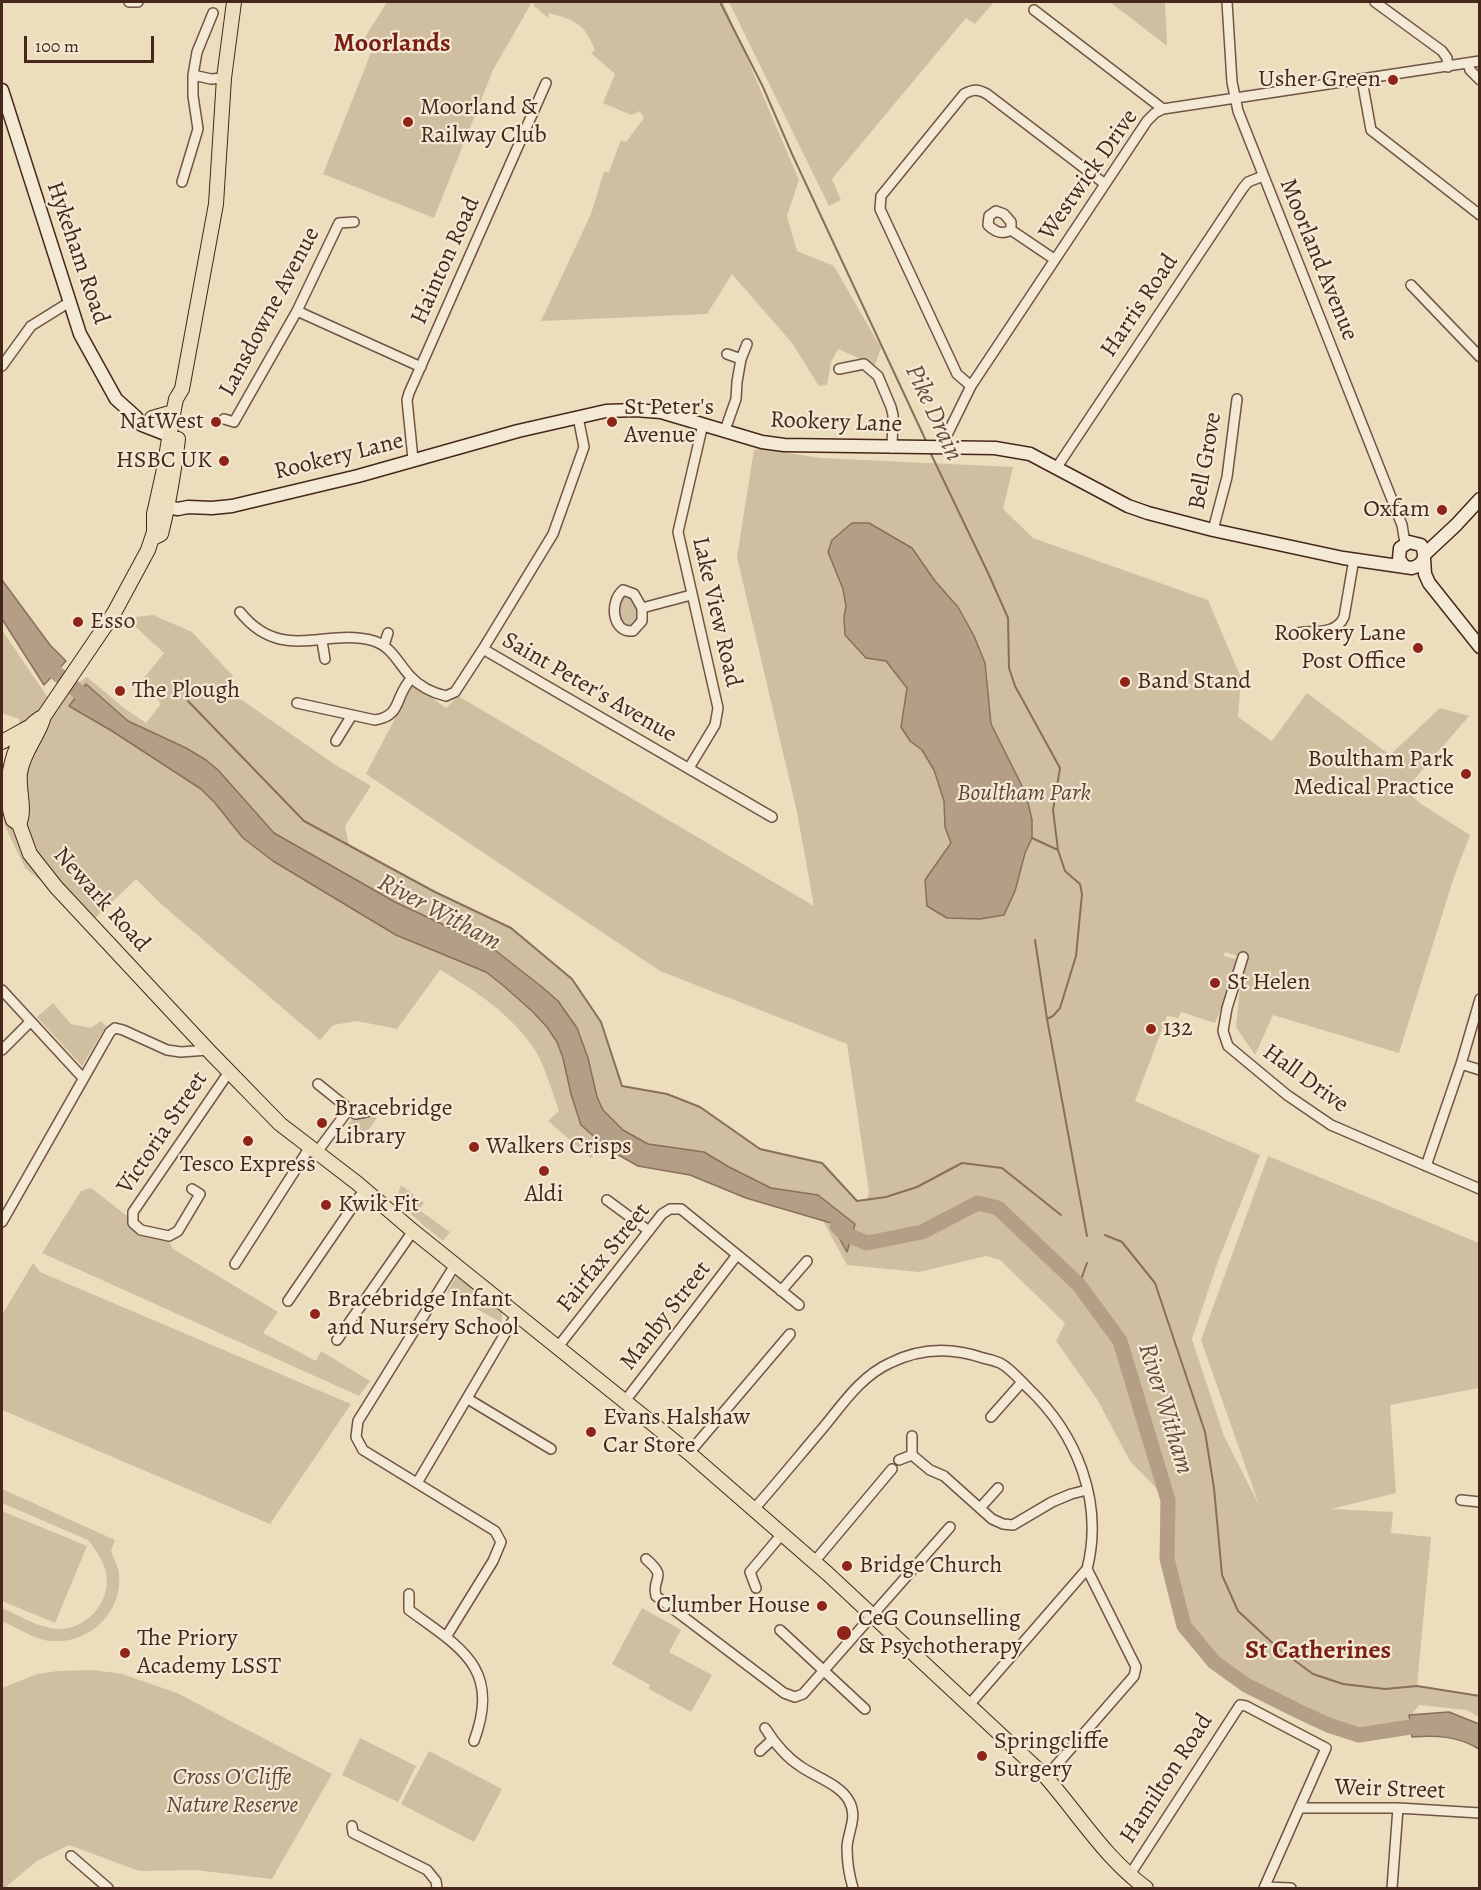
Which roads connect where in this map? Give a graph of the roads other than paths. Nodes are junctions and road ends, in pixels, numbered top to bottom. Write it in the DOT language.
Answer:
graph roads {
  1 [pos="129,2"];
  2 [pos="138,2"];
  3 [pos="234,2"];
  4 [pos="1227,2"];
  5 [pos="1375,2"];
  6 [pos="1034,10"];
  7 [pos="213,13"];
  8 [pos="1479,62"];
  9 [pos="1468,63"];
  10 [pos="1448,67"];
  11 [pos="193,75"];
  12 [pos="224,78"];
  13 [pos="1362,80"];
  14 [pos="1479,80"];
  15 [pos="546,83"];
  16 [pos="2,90"];
  17 [pos="1234,99"];
  18 [pos="1163,109"];
  19 [pos="1263,176"];
  20 [pos="183,182"];
  21 [pos="1105,184"];
  22 [pos="1479,215"];
  23 [pos="354,222"];
  24 [pos="1011,230"];
  25 [pos="1054,259"];
  26 [pos="1411,285"];
  27 [pos="69,303"];
  28 [pos="297,311"];
  29 [pos="747,344"];
  30 [pos="727,354"];
  31 [pos="1479,357"];
  32 [pos="741,359"];
  33 [pos="2,366"];
  34 [pos="421,367"];
  35 [pos="839,369"];
  36 [pos="972,386"];
  37 [pos="182,389"];
  38 [pos="1237,399"];
  39 [pos="173,412"];
  40 [pos="136,417"];
  41 [pos="578,417"];
  42 [pos="152,418"];
  43 [pos="224,419"];
  44 [pos="703,423"];
  45 [pos="725,430"];
  46 [pos="174,434"];
  47 [pos="933,447"];
  48 [pos="892,448"];
  49 [pos="413,459"];
  50 [pos="1057,467"];
  51 [pos="1479,499"];
  52 [pos="163,500"];
  53 [pos="1213,530"];
  54 [pos="1415,549"];
  55 [pos="1354,559"];
  56 [pos="1382,562"];
  57 [pos="1408,567"];
  58 [pos="1429,583"];
  59 [pos="691,595"];
  60 [pos="642,608"];
  61 [pos="240,612"];
  62 [pos="388,633"];
  63 [pos="1292,634"];
  64 [pos="322,641"];
  65 [pos="384,645"];
  66 [pos="1479,647"];
  67 [pos="483,649"];
  68 [pos="325,659"];
  69 [pos="412,678"];
  70 [pos="297,703"];
  71 [pos="352,715"];
  72 [pos="44,716"];
  73 [pos="30,727"];
  74 [pos="336,741"];
  75 [pos="2,742"];
  76 [pos="11,768"];
  77 [pos="688,768"];
  78 [pos="5,801"];
  79 [pos="772,817"];
  80 [pos="19,824"];
  81 [pos="1243,957"];
  82 [pos="2,990"];
  83 [pos="1479,999"];
  84 [pos="30,1022"];
  85 [pos="2,1050"];
  86 [pos="208,1050"];
  87 [pos="1461,1064"];
  88 [pos="1479,1070"];
  89 [pos="229,1072"];
  90 [pos="83,1078"];
  91 [pos="318,1084"];
  92 [pos="349,1109"];
  93 [pos="366,1112"];
  94 [pos="314,1150"];
  95 [pos="1426,1166"];
  96 [pos="192,1189"];
  97 [pos="1479,1189"];
  98 [pos="364,1190"];
  99 [pos="607,1200"];
  100 [pos="2,1222"];
  101 [pos="649,1231"];
  102 [pos="413,1232"];
  103 [pos="737,1255"];
  104 [pos="807,1261"];
  105 [pos="236,1264"];
  106 [pos="454,1265"];
  107 [pos="781,1291"];
  108 [pos="288,1301"];
  109 [pos="799,1305"];
  110 [pos="516,1315"];
  111 [pos="790,1334"];
  112 [pos="337,1340"];
  113 [pos="557,1348"];
  114 [pos="1022,1382"];
  115 [pos="468,1399"];
  116 [pos="625,1401"];
  117 [pos="991,1417"];
  118 [pos="912,1436"];
  119 [pos="551,1449"];
  120 [pos="688,1453"];
  121 [pos="912,1455"];
  122 [pos="899,1460"];
  123 [pos="892,1468"];
  124 [pos="417,1483"];
  125 [pos="998,1488"];
  126 [pos="1087,1491"];
  127 [pos="1461,1500"];
  128 [pos="1479,1502"];
  129 [pos="980,1508"];
  130 [pos="754,1509"];
  131 [pos="950,1527"];
  132 [pos="782,1534"];
  133 [pos="646,1559"];
  134 [pos="814,1562"];
  135 [pos="741,1566"];
  136 [pos="1087,1569"];
  137 [pos="750,1572"];
  138 [pos="756,1588"];
  139 [pos="409,1594"];
  140 [pos="872,1615"];
  141 [pos="780,1630"];
  142 [pos="446,1637"];
  143 [pos="823,1671"];
  144 [pos="969,1705"];
  145 [pos="865,1709"];
  146 [pos="765,1728"];
  147 [pos="772,1740"];
  148 [pos="474,1741"];
  149 [pos="760,1751"];
  150 [pos="1046,1777"];
  151 [pos="1300,1808"];
  152 [pos="1398,1808"];
  153 [pos="1479,1813"];
  154 [pos="352,1826"];
  155 [pos="71,1856"];
  156 [pos="1129,1876"];
  157 [pos="108,1888"];
  158 [pos="437,1888"];
  159 [pos="853,1888"];
  160 [pos="1146,1888"];
  161 [pos="1265,1888"];
  162 [pos="1291,1888"];
  163 [pos="1392,1888"];
  1 -- 2 [label="street"];
  3 -- 12 [label="main road, Newark Road"];
  4 -- 17 [label="street, Moorland Avenue"];
  5 -- 10 [label="street"];
  6 -- 18 [label="street"];
  7 -- 11 [label="street"];
  8 -- 9 [label="street, Westwick Drive"];
  9 -- 10 [label="street, Westwick Drive"];
  9 -- 14 [label="street"];
  10 -- 13 [label="street, Westwick Drive"];
  11 -- 12 [label="street"];
  11 -- 20 [label="street"];
  12 -- 37 [label="main road, Newark Road"];
  13 -- 17 [label="street, Westwick Drive"];
  13 -- 22 [label="street"];
  15 -- 34 [label="street, Hainton Road"];
  16 -- 27 [label="street, Hykeham Road"];
  17 -- 18 [label="street, Westwick Drive"];
  17 -- 19 [label="street, Moorland Avenue"];
  18 -- 21 [label="street, Westwick Drive"];
  19 -- 50 [label="street, Harris Road"];
  19 -- 54 [label="street, Moorland Avenue"];
  21 -- 25 [label="street, Westwick Drive"];
  21 -- 36 [label="street"];
  23 -- 28 [label="street, Lansdowne Avenue"];
  24 -- 25 [label="street"];
  25 -- 36 [label="street, Westwick Drive"];
  26 -- 31 [label="street"];
  27 -- 33 [label="street"];
  27 -- 40 [label="street, Hykeham Road"];
  28 -- 34 [label="street"];
  28 -- 43 [label="street, Lansdowne Avenue"];
  29 -- 32 [label="street"];
  30 -- 32 [label="street"];
  32 -- 45 [label="street"];
  34 -- 49 [label="street, Hainton Road"];
  35 -- 48 [label="street"];
  36 -- 47 [label="street, Westwick Drive"];
  37 -- 39 [label="main road, Newark Road"];
  37 -- 46 [label="main road, Newark Road"];
  38 -- 53 [label="street, Bell Grove"];
  39 -- 42 [label="main road"];
  39 -- 46 [label="main road, Newark Road"];
  40 -- 42 [label="street"];
  40 -- 46 [label="street, Hykeham Road"];
  41 -- 44 [label="street, Rookery Lane"];
  41 -- 49 [label="street, Rookery Lane"];
  41 -- 67 [label="street, Saint Peter's Avenue"];
  42 -- 46 [label="street"];
  44 -- 45 [label="street, Rookery Lane"];
  44 -- 59 [label="street, Lake View Road"];
  45 -- 48 [label="street, Rookery Lane"];
  46 -- 52 [label="main road, Newark Road"];
  47 -- 48 [label="street, Rookery Lane"];
  47 -- 50 [label="street, Rookery Lane"];
  49 -- 52 [label="street, Rookery Lane"];
  50 -- 53 [label="street, Rookery Lane"];
  51 -- 54 [label="street"];
  52 -- 72 [label="main road, Newark Road"];
  53 -- 55 [label="street, Rookery Lane"];
  54 -- 56 [label="street"];
  54 -- 57 [label="street"];
  54 -- 57 [label="street"];
  54 -- 58 [label="street"];
  55 -- 56 [label="street, Rookery Lane"];
  55 -- 63 [label="street"];
  56 -- 57 [label="street, Rookery Lane"];
  57 -- 58 [label="street"];
  58 -- 66 [label="street"];
  59 -- 60 [label="street"];
  59 -- 77 [label="street, Lake View Road"];
  61 -- 64 [label="street"];
  62 -- 65 [label="street"];
  64 -- 65 [label="street"];
  64 -- 68 [label="street"];
  65 -- 69 [label="street"];
  67 -- 69 [label="street"];
  67 -- 77 [label="street, Saint Peter's Avenue"];
  69 -- 71 [label="street"];
  70 -- 71 [label="street"];
  71 -- 74 [label="street"];
  72 -- 73 [label="main road, Newark Road"];
  72 -- 76 [label="main road, Newark Road"];
  73 -- 75 [label="main road"];
  73 -- 76 [label="main road, Newark Road"];
  76 -- 78 [label="main road, Newark Road"];
  76 -- 80 [label="main road, Newark Road"];
  77 -- 79 [label="street, Saint Peter's Avenue"];
  78 -- 80 [label="main road, Newark Road"];
  80 -- 86 [label="main road, Newark Road"];
  81 -- 95 [label="street, Hall Drive"];
  82 -- 84 [label="street"];
  83 -- 87 [label="street"];
  84 -- 85 [label="street"];
  84 -- 90 [label="street"];
  86 -- 89 [label="main road, Newark Road"];
  86 -- 90 [label="street"];
  87 -- 88 [label="street"];
  87 -- 95 [label="street"];
  89 -- 94 [label="main road, Newark Road"];
  89 -- 96 [label="street, Victoria Street"];
  90 -- 100 [label="street"];
  91 -- 92 [label="street"];
  92 -- 93 [label="street"];
  92 -- 94 [label="street"];
  94 -- 98 [label="main road, Newark Road"];
  94 -- 105 [label="street"];
  95 -- 97 [label="street, Hall Drive"];
  98 -- 102 [label="main road, Newark Road"];
  98 -- 108 [label="street"];
  99 -- 101 [label="street"];
  101 -- 103 [label="street, Fairfax Street"];
  101 -- 113 [label="street, Fairfax Street"];
  102 -- 106 [label="main road, Newark Road"];
  102 -- 112 [label="street"];
  103 -- 107 [label="street, Fairfax Street"];
  103 -- 116 [label="street, Manby Street"];
  104 -- 107 [label="street"];
  106 -- 110 [label="main road, Newark Road"];
  106 -- 124 [label="street"];
  107 -- 109 [label="street, Fairfax Street"];
  110 -- 113 [label="main road, Newark Road"];
  110 -- 115 [label="street"];
  111 -- 120 [label="street"];
  113 -- 116 [label="main road, Newark Road"];
  114 -- 117 [label="street"];
  114 -- 126 [label="street"];
  114 -- 130 [label="street"];
  115 -- 119 [label="street"];
  115 -- 124 [label="street"];
  116 -- 120 [label="main road, Newark Road"];
  118 -- 121 [label="street"];
  120 -- 130 [label="main road, Newark Road"];
  121 -- 122 [label="street"];
  121 -- 129 [label="street"];
  123 -- 134 [label="street"];
  124 -- 142 [label="street"];
  125 -- 129 [label="street"];
  126 -- 129 [label="street"];
  126 -- 136 [label="street"];
  127 -- 128 [label="street"];
  130 -- 132 [label="main road, Newark Road"];
  131 -- 140 [label="street"];
  132 -- 134 [label="main road, Newark Road"];
  132 -- 137 [label="street"];
  133 -- 143 [label="street"];
  134 -- 140 [label="main road, Newark Road"];
  135 -- 137 [label="street"];
  136 -- 144 [label="street"];
  136 -- 150 [label="street"];
  137 -- 138 [label="street"];
  139 -- 142 [label="street"];
  140 -- 143 [label="street"];
  140 -- 144 [label="main road, Newark Road"];
  141 -- 143 [label="street"];
  142 -- 148 [label="street"];
  143 -- 145 [label="street"];
  144 -- 150 [label="main road, Newark Road"];
  146 -- 147 [label="street"];
  147 -- 149 [label="street"];
  147 -- 159 [label="street"];
  150 -- 156 [label="main road, Newark Road"];
  151 -- 152 [label="street, Weir Street"];
  151 -- 156 [label="street, Hamilton Road"];
  151 -- 161 [label="street"];
  152 -- 153 [label="street, Weir Street"];
  152 -- 163 [label="street"];
  154 -- 158 [label="street"];
  155 -- 157 [label="street"];
  156 -- 160 [label="main road, Newark Road"];
  161 -- 162 [label="street"];
}
